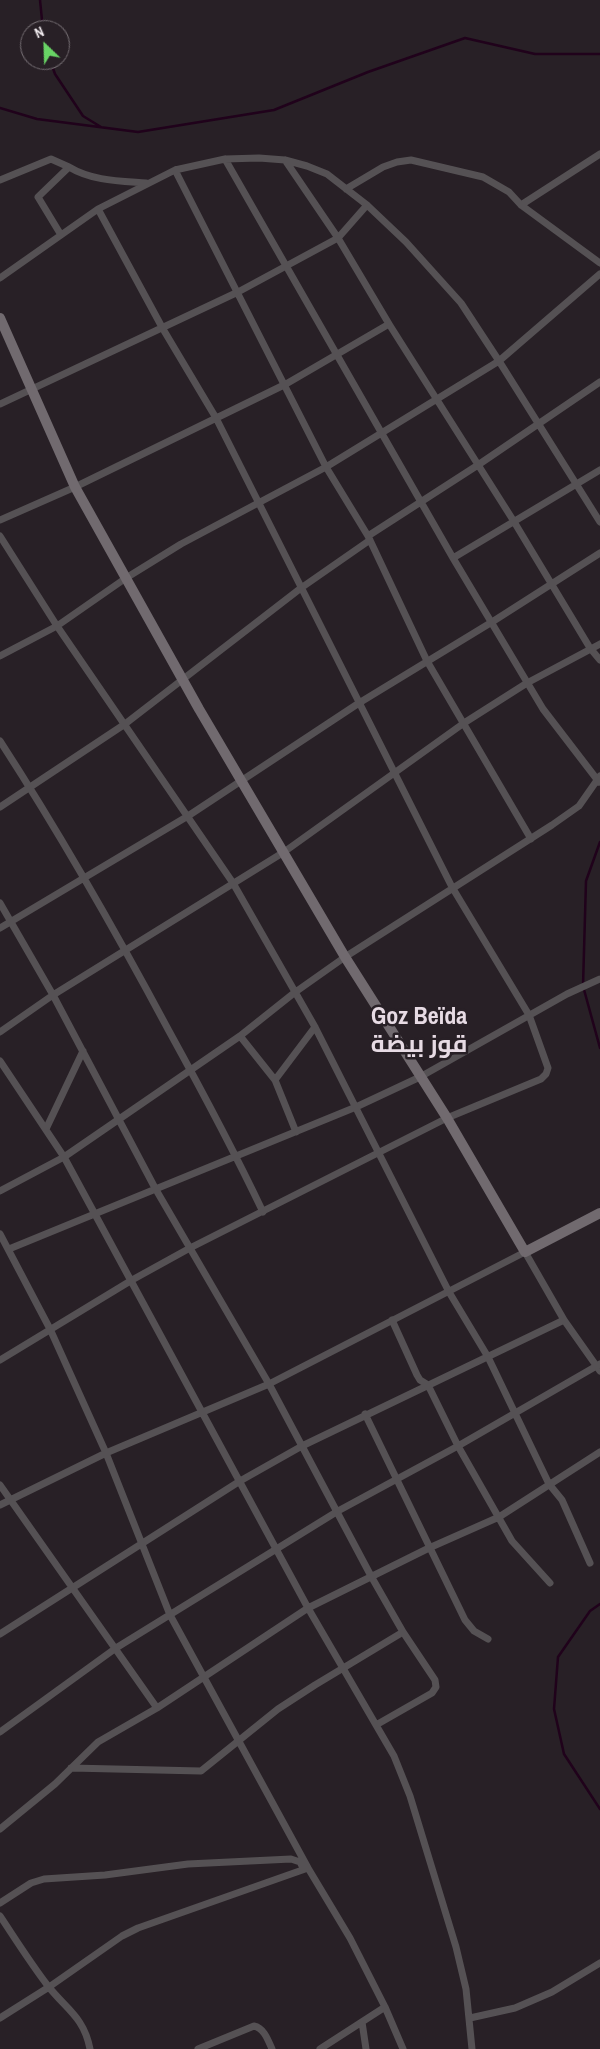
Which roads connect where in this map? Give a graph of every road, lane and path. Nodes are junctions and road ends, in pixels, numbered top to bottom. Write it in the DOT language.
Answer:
graph roads {
  1 [pos="600,154"];
  2 [pos="225,159"];
  3 [pos="285,160"];
  4 [pos="68,167"];
  5 [pos="176,170"];
  6 [pos="0,180"];
  7 [pos="146,183"];
  8 [pos="346,189"];
  9 [pos="367,205"];
  10 [pos="521,205"];
  11 [pos="98,209"];
  12 [pos="61,235"];
  13 [pos="338,238"];
  14 [pos="600,263"];
  15 [pos="287,266"];
  16 [pos="600,274"];
  17 [pos="0,278"];
  18 [pos="238,292"];
  19 [pos="0,318"];
  20 [pos="389,324"];
  21 [pos="163,329"];
  22 [pos="338,354"];
  23 [pos="499,361"];
  24 [pos="600,382"];
  25 [pos="286,384"];
  26 [pos="30,390"];
  27 [pos="437,400"];
  28 [pos="0,404"];
  29 [pos="216,418"];
  30 [pos="538,424"];
  31 [pos="382,433"];
  32 [pos="478,465"];
  33 [pos="326,467"];
  34 [pos="600,470"];
  35 [pos="575,483"];
  36 [pos="75,487"];
  37 [pos="421,501"];
  38 [pos="258,504"];
  39 [pos="0,520"];
  40 [pos="514,520"];
  41 [pos="600,522"];
  42 [pos="0,536"];
  43 [pos="369,538"];
  44 [pos="600,554"];
  45 [pos="453,558"];
  46 [pos="126,578"];
  47 [pos="552,585"];
  48 [pos="301,588"];
  49 [pos="492,622"];
  50 [pos="57,626"];
  51 [pos="600,644"];
  52 [pos="590,648"];
  53 [pos="0,656"];
  54 [pos="600,660"];
  55 [pos="427,661"];
  56 [pos="184,679"];
  57 [pos="527,683"];
  58 [pos="359,703"];
  59 [pos="464,723"];
  60 [pos="125,724"];
  61 [pos="0,741"];
  62 [pos="394,771"];
  63 [pos="599,779"];
  64 [pos="241,781"];
  65 [pos="30,788"];
  66 [pos="0,807"];
  67 [pos="188,816"];
  68 [pos="531,838"];
  69 [pos="284,852"];
  70 [pos="85,878"];
  71 [pos="233,883"];
  72 [pos="452,887"];
  73 [pos="0,903"];
  74 [pos="11,922"];
  75 [pos="0,928"];
  76 [pos="126,950"];
  77 [pos="345,957"];
  78 [pos="600,978"];
  79 [pos="294,993"];
  80 [pos="53,995"];
  81 [pos="529,1016"];
  82 [pos="315,1027"];
  83 [pos="0,1032"];
  84 [pos="240,1036"];
  85 [pos="83,1051"];
  86 [pos="0,1061"];
  87 [pos="190,1069"];
  88 [pos="420,1077"];
  89 [pos="276,1080"];
  90 [pos="356,1107"];
  91 [pos="118,1118"];
  92 [pos="447,1118"];
  93 [pos="46,1129"];
  94 [pos="296,1132"];
  95 [pos="378,1152"];
  96 [pos="64,1157"];
  97 [pos="237,1157"];
  98 [pos="155,1188"];
  99 [pos="0,1191"];
  100 [pos="263,1212"];
  101 [pos="94,1213"];
  102 [pos="600,1213"];
  103 [pos="0,1234"];
  104 [pos="190,1248"];
  105 [pos="9,1249"];
  106 [pos="525,1252"];
  107 [pos="132,1280"];
  108 [pos="449,1292"];
  109 [pos="392,1320"];
  110 [pos="564,1320"];
  111 [pos="50,1329"];
  112 [pos="488,1358"];
  113 [pos="0,1360"];
  114 [pos="599,1367"];
  115 [pos="269,1384"];
  116 [pos="428,1385"];
  117 [pos="203,1413"];
  118 [pos="365,1414"];
  119 [pos="514,1414"];
  120 [pos="302,1446"];
  121 [pos="458,1446"];
  122 [pos="600,1452"];
  123 [pos="106,1453"];
  124 [pos="398,1480"];
  125 [pos="240,1481"];
  126 [pos="549,1484"];
  127 [pos="0,1485"];
  128 [pos="11,1499"];
  129 [pos="0,1505"];
  130 [pos="338,1511"];
  131 [pos="499,1517"];
  132 [pos="142,1544"];
  133 [pos="429,1548"];
  134 [pos="276,1550"];
  135 [pos="590,1563"];
  136 [pos="371,1576"];
  137 [pos="550,1583"];
  138 [pos="73,1587"];
  139 [pos="308,1608"];
  140 [pos="170,1615"];
  141 [pos="403,1632"];
  142 [pos="0,1634"];
  143 [pos="488,1639"];
  144 [pos="116,1648"];
  145 [pos="343,1668"];
  146 [pos="202,1677"];
  147 [pos="157,1708"];
  148 [pos="376,1725"];
  149 [pos="0,1732"];
  150 [pos="237,1741"];
  151 [pos="71,1768"];
  152 [pos="0,1828"];
  153 [pos="306,1869"];
  154 [pos="0,1903"];
  155 [pos="0,1916"];
  156 [pos="600,1963"];
  157 [pos="49,1987"];
  158 [pos="385,2007"];
  159 [pos="0,2018"];
  160 [pos="470,2018"];
  161 [pos="362,2022"];
  162 [pos="90,2049"];
  163 [pos="198,2049"];
  164 [pos="272,2049"];
  165 [pos="320,2049"];
  166 [pos="366,2049"];
  167 [pos="403,2049"];
  168 [pos="472,2049"];
  1 -- 10 [label="street"];
  2 -- 3 [label="street"];
  2 -- 5 [label="street"];
  2 -- 15 [label="street"];
  3 -- 8 [label="street"];
  3 -- 13 [label="street"];
  4 -- 6 [label="street"];
  4 -- 7 [label="street"];
  4 -- 12 [label="street"];
  5 -- 7 [label="street"];
  5 -- 18 [label="street"];
  7 -- 11 [label="street"];
  8 -- 9 [label="street"];
  8 -- 10 [label="street"];
  9 -- 13 [label="street"];
  9 -- 23 [label="street"];
  10 -- 14 [label="street"];
  11 -- 12 [label="street"];
  11 -- 21 [label="street"];
  12 -- 17 [label="street"];
  13 -- 15 [label="street"];
  13 -- 20 [label="street"];
  15 -- 18 [label="street"];
  15 -- 22 [label="street"];
  16 -- 23 [label="street"];
  18 -- 21 [label="street"];
  18 -- 25 [label="street"];
  19 -- 26 [label="main road"];
  20 -- 22 [label="street"];
  20 -- 27 [label="street"];
  21 -- 26 [label="street"];
  21 -- 29 [label="street"];
  22 -- 25 [label="street"];
  22 -- 31 [label="street"];
  23 -- 27 [label="street"];
  23 -- 30 [label="street"];
  24 -- 30 [label="street"];
  25 -- 29 [label="street"];
  25 -- 33 [label="street"];
  26 -- 28 [label="street"];
  26 -- 36 [label="main road"];
  27 -- 31 [label="street"];
  27 -- 32 [label="street"];
  29 -- 36 [label="street"];
  29 -- 38 [label="street"];
  30 -- 32 [label="street"];
  30 -- 35 [label="street"];
  31 -- 33 [label="street"];
  31 -- 37 [label="street"];
  32 -- 37 [label="street"];
  32 -- 40 [label="street"];
  33 -- 38 [label="street"];
  33 -- 43 [label="street"];
  34 -- 35 [label="street"];
  35 -- 40 [label="street"];
  35 -- 41 [label="street"];
  36 -- 39 [label="street"];
  36 -- 46 [label="main road"];
  37 -- 43 [label="street"];
  37 -- 45 [label="street"];
  38 -- 46 [label="street"];
  38 -- 48 [label="street"];
  40 -- 45 [label="street"];
  40 -- 47 [label="street"];
  42 -- 50 [label="street"];
  43 -- 48 [label="street"];
  43 -- 55 [label="street"];
  44 -- 47 [label="street"];
  45 -- 49 [label="street"];
  46 -- 50 [label="street"];
  46 -- 56 [label="main road"];
  47 -- 49 [label="street"];
  47 -- 52 [label="street"];
  48 -- 56 [label="street"];
  48 -- 58 [label="street"];
  49 -- 55 [label="street"];
  49 -- 57 [label="street"];
  50 -- 53 [label="street"];
  50 -- 60 [label="street"];
  51 -- 52 [label="street"];
  52 -- 54 [label="street"];
  52 -- 57 [label="street"];
  55 -- 58 [label="street"];
  55 -- 59 [label="street"];
  56 -- 60 [label="street"];
  56 -- 64 [label="main road"];
  57 -- 59 [label="street"];
  57 -- 63 [label="street"];
  58 -- 62 [label="street"];
  58 -- 64 [label="street"];
  59 -- 62 [label="street"];
  59 -- 68 [label="street"];
  60 -- 65 [label="street"];
  60 -- 67 [label="street"];
  61 -- 65 [label="street"];
  62 -- 69 [label="street"];
  62 -- 72 [label="street"];
  63 -- 68 [label="street"];
  64 -- 67 [label="street"];
  64 -- 69 [label="main road"];
  65 -- 66 [label="street"];
  65 -- 70 [label="street"];
  67 -- 70 [label="street"];
  67 -- 71 [label="street"];
  68 -- 72 [label="street"];
  69 -- 71 [label="street"];
  69 -- 77 [label="main road"];
  70 -- 74 [label="street"];
  70 -- 76 [label="street"];
  71 -- 76 [label="street"];
  71 -- 79 [label="street"];
  72 -- 77 [label="street"];
  72 -- 81 [label="street"];
  73 -- 74 [label="street"];
  74 -- 75 [label="street"];
  74 -- 80 [label="street"];
  76 -- 80 [label="street"];
  76 -- 87 [label="street"];
  77 -- 79 [label="street"];
  77 -- 88 [label="main road"];
  78 -- 81 [label="street"];
  79 -- 82 [label="street"];
  79 -- 84 [label="street"];
  80 -- 83 [label="street"];
  80 -- 85 [label="street"];
  81 -- 88 [label="street"];
  81 -- 92 [label="street"];
  82 -- 89 [label="street"];
  82 -- 90 [label="street"];
  84 -- 87 [label="street"];
  84 -- 89 [label="street"];
  85 -- 91 [label="street"];
  85 -- 93 [label="street"];
  86 -- 93 [label="street"];
  87 -- 91 [label="street"];
  87 -- 97 [label="street"];
  88 -- 90 [label="street"];
  88 -- 92 [label="main road"];
  89 -- 94 [label="street"];
  90 -- 94 [label="street"];
  90 -- 95 [label="street"];
  91 -- 96 [label="street"];
  91 -- 98 [label="street"];
  92 -- 95 [label="street"];
  92 -- 106 [label="main road"];
  93 -- 96 [label="street"];
  94 -- 97 [label="street"];
  95 -- 100 [label="street"];
  95 -- 108 [label="street"];
  96 -- 99 [label="street"];
  96 -- 101 [label="street"];
  97 -- 98 [label="street"];
  97 -- 100 [label="street"];
  98 -- 101 [label="street"];
  98 -- 104 [label="street"];
  100 -- 104 [label="street"];
  101 -- 105 [label="street"];
  101 -- 107 [label="street"];
  102 -- 106 [label="main road"];
  103 -- 105 [label="street"];
  104 -- 107 [label="street"];
  104 -- 115 [label="street"];
  105 -- 111 [label="street"];
  106 -- 108 [label="street"];
  106 -- 110 [label="street"];
  107 -- 111 [label="street"];
  107 -- 117 [label="street"];
  108 -- 109 [label="street"];
  108 -- 112 [label="street"];
  109 -- 115 [label="street"];
  109 -- 116 [label="street"];
  110 -- 112 [label="street"];
  110 -- 114 [label="street"];
  111 -- 113 [label="street"];
  111 -- 123 [label="street"];
  112 -- 116 [label="street"];
  112 -- 119 [label="street"];
  114 -- 119 [label="street"];
  115 -- 117 [label="street"];
  115 -- 120 [label="street"];
  116 -- 118 [label="street"];
  116 -- 121 [label="street"];
  117 -- 123 [label="street"];
  117 -- 125 [label="street"];
  118 -- 120 [label="street"];
  118 -- 124 [label="street"];
  119 -- 121 [label="street"];
  119 -- 126 [label="street"];
  120 -- 125 [label="street"];
  120 -- 130 [label="street"];
  121 -- 124 [label="street"];
  121 -- 131 [label="street"];
  122 -- 126 [label="street"];
  123 -- 128 [label="street"];
  123 -- 132 [label="street"];
  124 -- 130 [label="street"];
  124 -- 133 [label="street"];
  125 -- 132 [label="street"];
  125 -- 134 [label="street"];
  126 -- 131 [label="street"];
  126 -- 135 [label="street"];
  127 -- 128 [label="street"];
  128 -- 129 [label="street"];
  128 -- 138 [label="street"];
  130 -- 134 [label="street"];
  130 -- 136 [label="street"];
  131 -- 133 [label="street"];
  131 -- 137 [label="street"];
  132 -- 138 [label="street"];
  132 -- 140 [label="street"];
  133 -- 136 [label="street"];
  133 -- 143 [label="street"];
  134 -- 139 [label="street"];
  134 -- 140 [label="street"];
  136 -- 139 [label="street"];
  136 -- 141 [label="street"];
  138 -- 142 [label="street"];
  138 -- 144 [label="street"];
  139 -- 145 [label="street"];
  139 -- 146 [label="street"];
  140 -- 144 [label="street"];
  140 -- 146 [label="street"];
  141 -- 145 [label="street"];
  141 -- 148 [label="street"];
  144 -- 147 [label="street"];
  144 -- 149 [label="street"];
  145 -- 148 [label="street"];
  145 -- 150 [label="street"];
  146 -- 147 [label="street"];
  146 -- 150 [label="street"];
  147 -- 151 [label="street"];
  148 -- 160 [label="street"];
  150 -- 151 [label="street"];
  150 -- 153 [label="street"];
  151 -- 152 [label="street"];
  153 -- 154 [label="street"];
  153 -- 157 [label="street"];
  153 -- 158 [label="street"];
  155 -- 157 [label="street"];
  156 -- 160 [label="street"];
  157 -- 159 [label="street"];
  157 -- 162 [label="street"];
  158 -- 161 [label="street"];
  158 -- 167 [label="street"];
  160 -- 168 [label="street"];
  161 -- 165 [label="street"];
  161 -- 166 [label="street"];
  163 -- 164 [label="street"];
}
